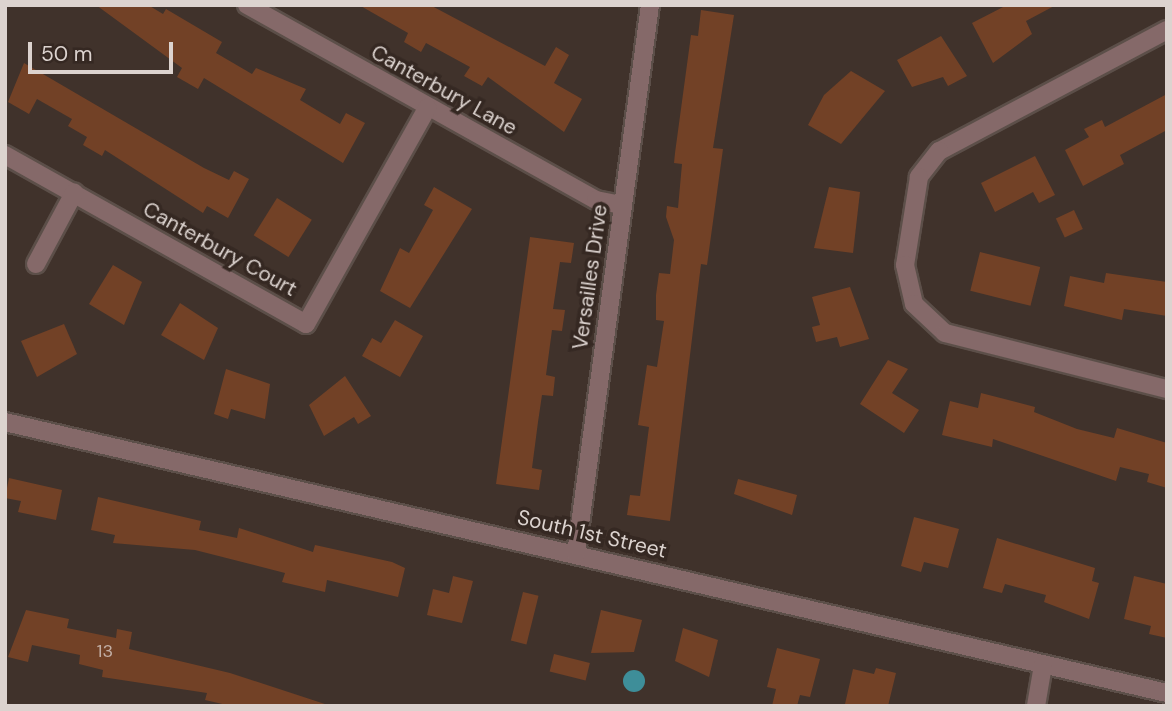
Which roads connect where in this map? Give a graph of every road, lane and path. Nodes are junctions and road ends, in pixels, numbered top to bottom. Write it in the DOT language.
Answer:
graph roads {
  1 [pos="247,5"];
  2 [pos="650,5"];
  3 [pos="1167,30"];
  4 [pos="426,108"];
  5 [pos="5,155"];
  6 [pos="74,193"];
  7 [pos="622,205"];
  8 [pos="36,264"];
  9 [pos="1167,389"];
  10 [pos="5,422"];
  11 [pos="576,554"];
  12 [pos="1043,665"];
  13 [pos="1167,693"];
  14 [pos="1036,706"];
  1 -- 4 [label="street, Canterbury Lane"];
  2 -- 7 [label="street, Versailles Drive"];
  3 -- 9 [label="street"];
  4 -- 6 [label="street, Canterbury Court"];
  4 -- 7 [label="street, Canterbury Lane"];
  5 -- 6 [label="street, Canterbury Court"];
  6 -- 8 [label="street"];
  7 -- 11 [label="street, Versailles Drive"];
  10 -- 11 [label="street, South 1st Street"];
  11 -- 12 [label="street, South 1st Street"];
  12 -- 13 [label="street, South 1st Street"];
  12 -- 14 [label="street"];
}
